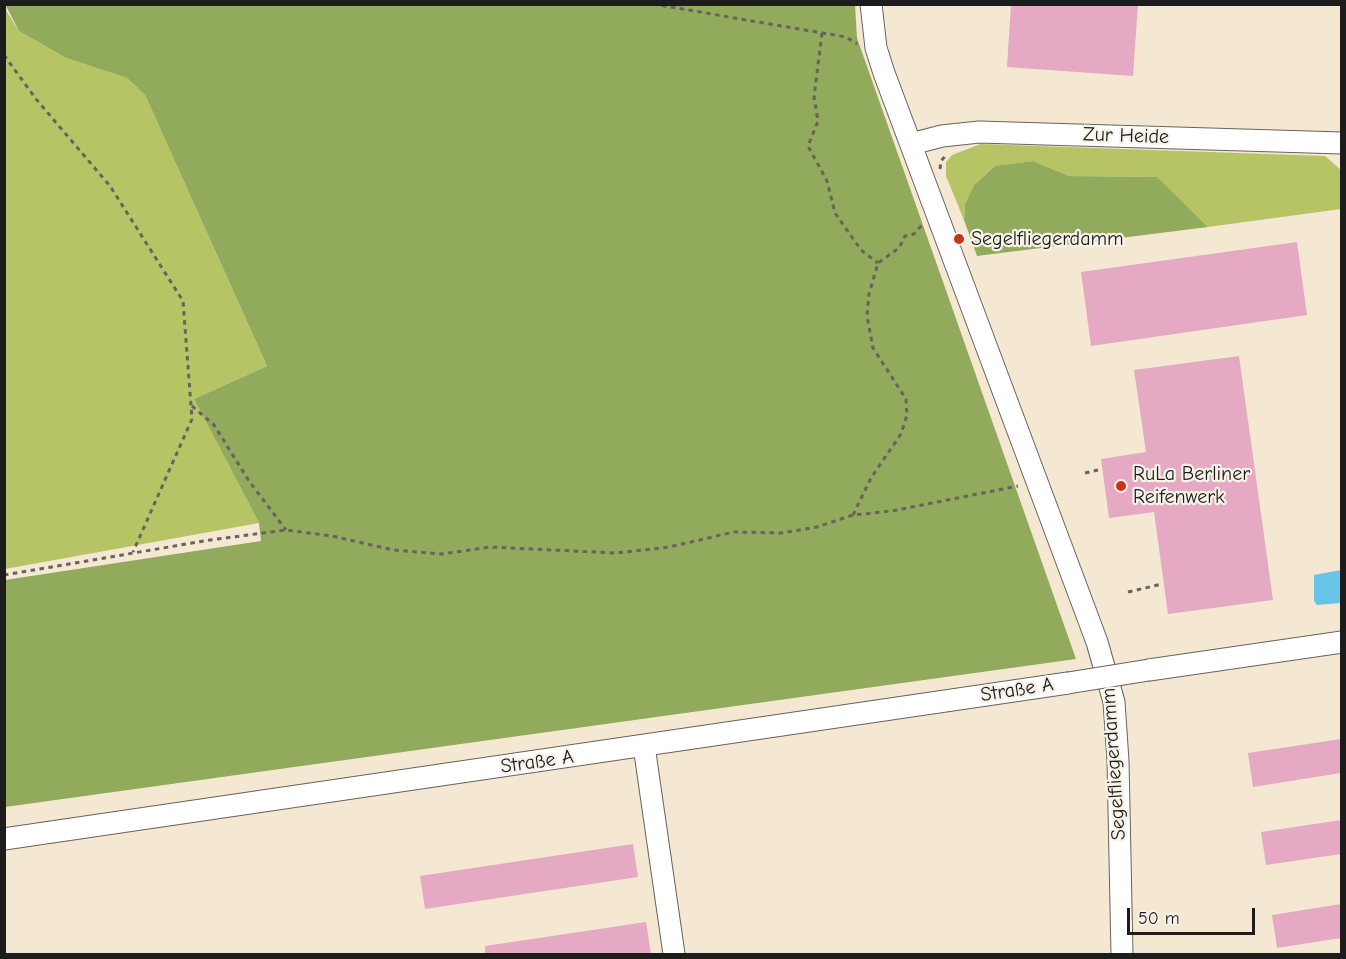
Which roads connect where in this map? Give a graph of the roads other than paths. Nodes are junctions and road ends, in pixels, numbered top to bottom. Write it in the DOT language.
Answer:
graph roads {
  1 [pos="871,4"];
  2 [pos="1341,142"];
  3 [pos="911,144"];
  4 [pos="1341,642"];
  5 [pos="644,746"];
  6 [pos="4,839"];
  7 [pos="674,954"];
  8 [pos="1122,954"];
  1 -- 3 [label="street, Segelfliegerdamm"];
  2 -- 3 [label="street, Zur Heide"];
  3 -- 8 [label="street, Segelfliegerdamm"];
  4 -- 5 [label="street, Straße A, bridge"];
  5 -- 6 [label="street, Straße A"];
  5 -- 7 [label="street"];
}
